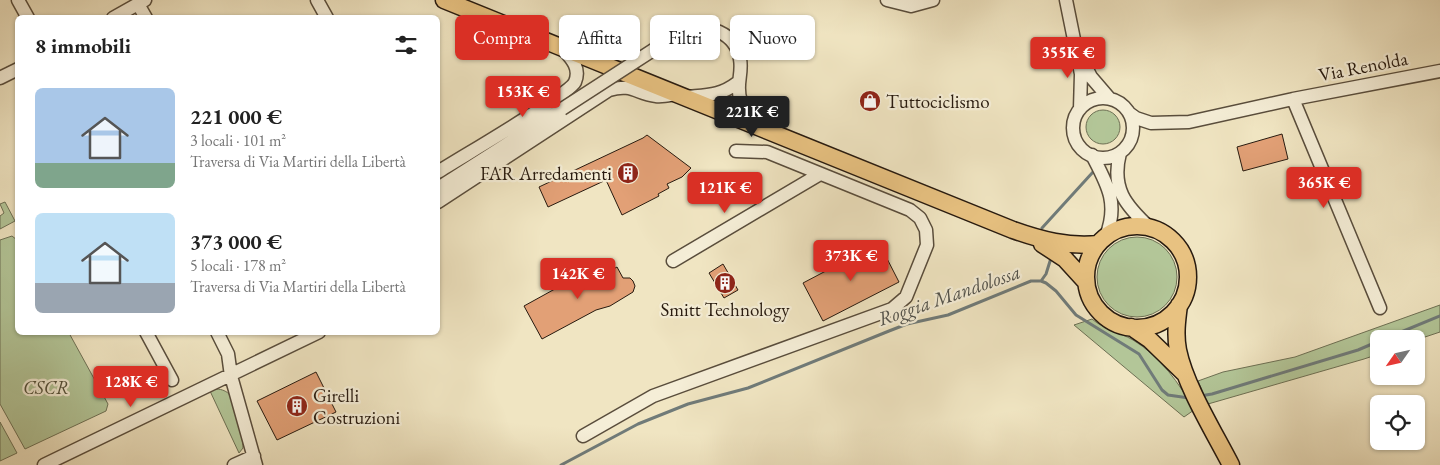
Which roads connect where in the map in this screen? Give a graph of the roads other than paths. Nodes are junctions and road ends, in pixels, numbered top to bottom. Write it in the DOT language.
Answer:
graph roads {
  1 [pos="18,0"];
  2 [pos="317,0"];
  3 [pos="444,0"];
  4 [pos="887,0"];
  5 [pos="933,0"];
  6 [pos="1066,0"];
  7 [pos="142,2"];
  8 [pos="26,15"];
  9 [pos="118,15"];
  10 [pos="145,15"];
  11 [pos="324,15"];
  12 [pos="559,46"];
  13 [pos="1077,47"];
  14 [pos="573,60"];
  15 [pos="592,60"];
  16 [pos="15,70"];
  17 [pos="1440,71"];
  18 [pos="0,78"];
  19 [pos="737,83"];
  20 [pos="680,96"];
  21 [pos="1109,98"];
  22 [pos="1293,99"];
  23 [pos="1080,108"];
  24 [pos="1129,113"];
  25 [pos="1151,123"];
  26 [pos="771,133"];
  27 [pos="1132,136"];
  28 [pos="736,151"];
  29 [pos="767,152"];
  30 [pos="1120,153"];
  31 [pos="1092,155"];
  32 [pos="440,171"];
  33 [pos="820,174"];
  34 [pos="440,195"];
  35 [pos="1150,228"];
  36 [pos="1030,236"];
  37 [pos="1102,240"];
  38 [pos="673,262"];
  39 [pos="1086,282"];
  40 [pos="1179,304"];
  41 [pos="1380,308"];
  42 [pos="1131,327"];
  43 [pos="148,335"];
  44 [pos="218,335"];
  45 [pos="313,335"];
  46 [pos="231,376"];
  47 [pos="1188,379"];
  48 [pos="172,380"];
  49 [pos="583,436"];
  50 [pos="255,460"];
  51 [pos="44,465"];
  52 [pos="234,465"];
  53 [pos="1231,465"];
  1 -- 8 [label="street"];
  2 -- 11 [label="street"];
  3 -- 12 [label="main road"];
  4 -- 5 [label="street"];
  6 -- 13 [label="street"];
  7 -- 9 [label="street"];
  7 -- 10 [label="street"];
  13 -- 21 [label="street"];
  13 -- 23 [label="street"];
  14 -- 32 [label="street"];
  15 -- 20 [label="main road"];
  16 -- 18 [label="street"];
  17 -- 22 [label="street, Via Renolda"];
  19 -- 20 [label="street"];
  19 -- 26 [label="street"];
  19 -- 34 [label="street, bridge"];
  20 -- 26 [label="main road"];
  20 -- 34 [label="street"];
  21 -- 23 [label="street"];
  21 -- 24 [label="street"];
  22 -- 25 [label="street, Via Renolda"];
  22 -- 41 [label="street"];
  23 -- 31 [label="street"];
  24 -- 25 [label="street, Via Renolda"];
  24 -- 27 [label="street"];
  25 -- 27 [label="street"];
  26 -- 29 [label="street"];
  26 -- 36 [label="main road"];
  27 -- 30 [label="street"];
  28 -- 29 [label="street"];
  29 -- 33 [label="street"];
  30 -- 31 [label="street"];
  30 -- 35 [label="street"];
  31 -- 37 [label="street"];
  33 -- 38 [label="street"];
  33 -- 49 [label="street"];
  35 -- 37 [label="main road"];
  35 -- 40 [label="main road"];
  36 -- 37 [label="main road"];
  36 -- 39 [label="main road"];
  37 -- 39 [label="main road"];
  39 -- 42 [label="main road"];
  40 -- 42 [label="main road"];
  40 -- 47 [label="main road"];
  42 -- 47 [label="main road"];
  43 -- 48 [label="street"];
  44 -- 46 [label="street"];
  45 -- 46 [label="street"];
  46 -- 50 [label="street"];
  46 -- 51 [label="street"];
  47 -- 53 [label="main road"];
  50 -- 52 [label="street"];
}
